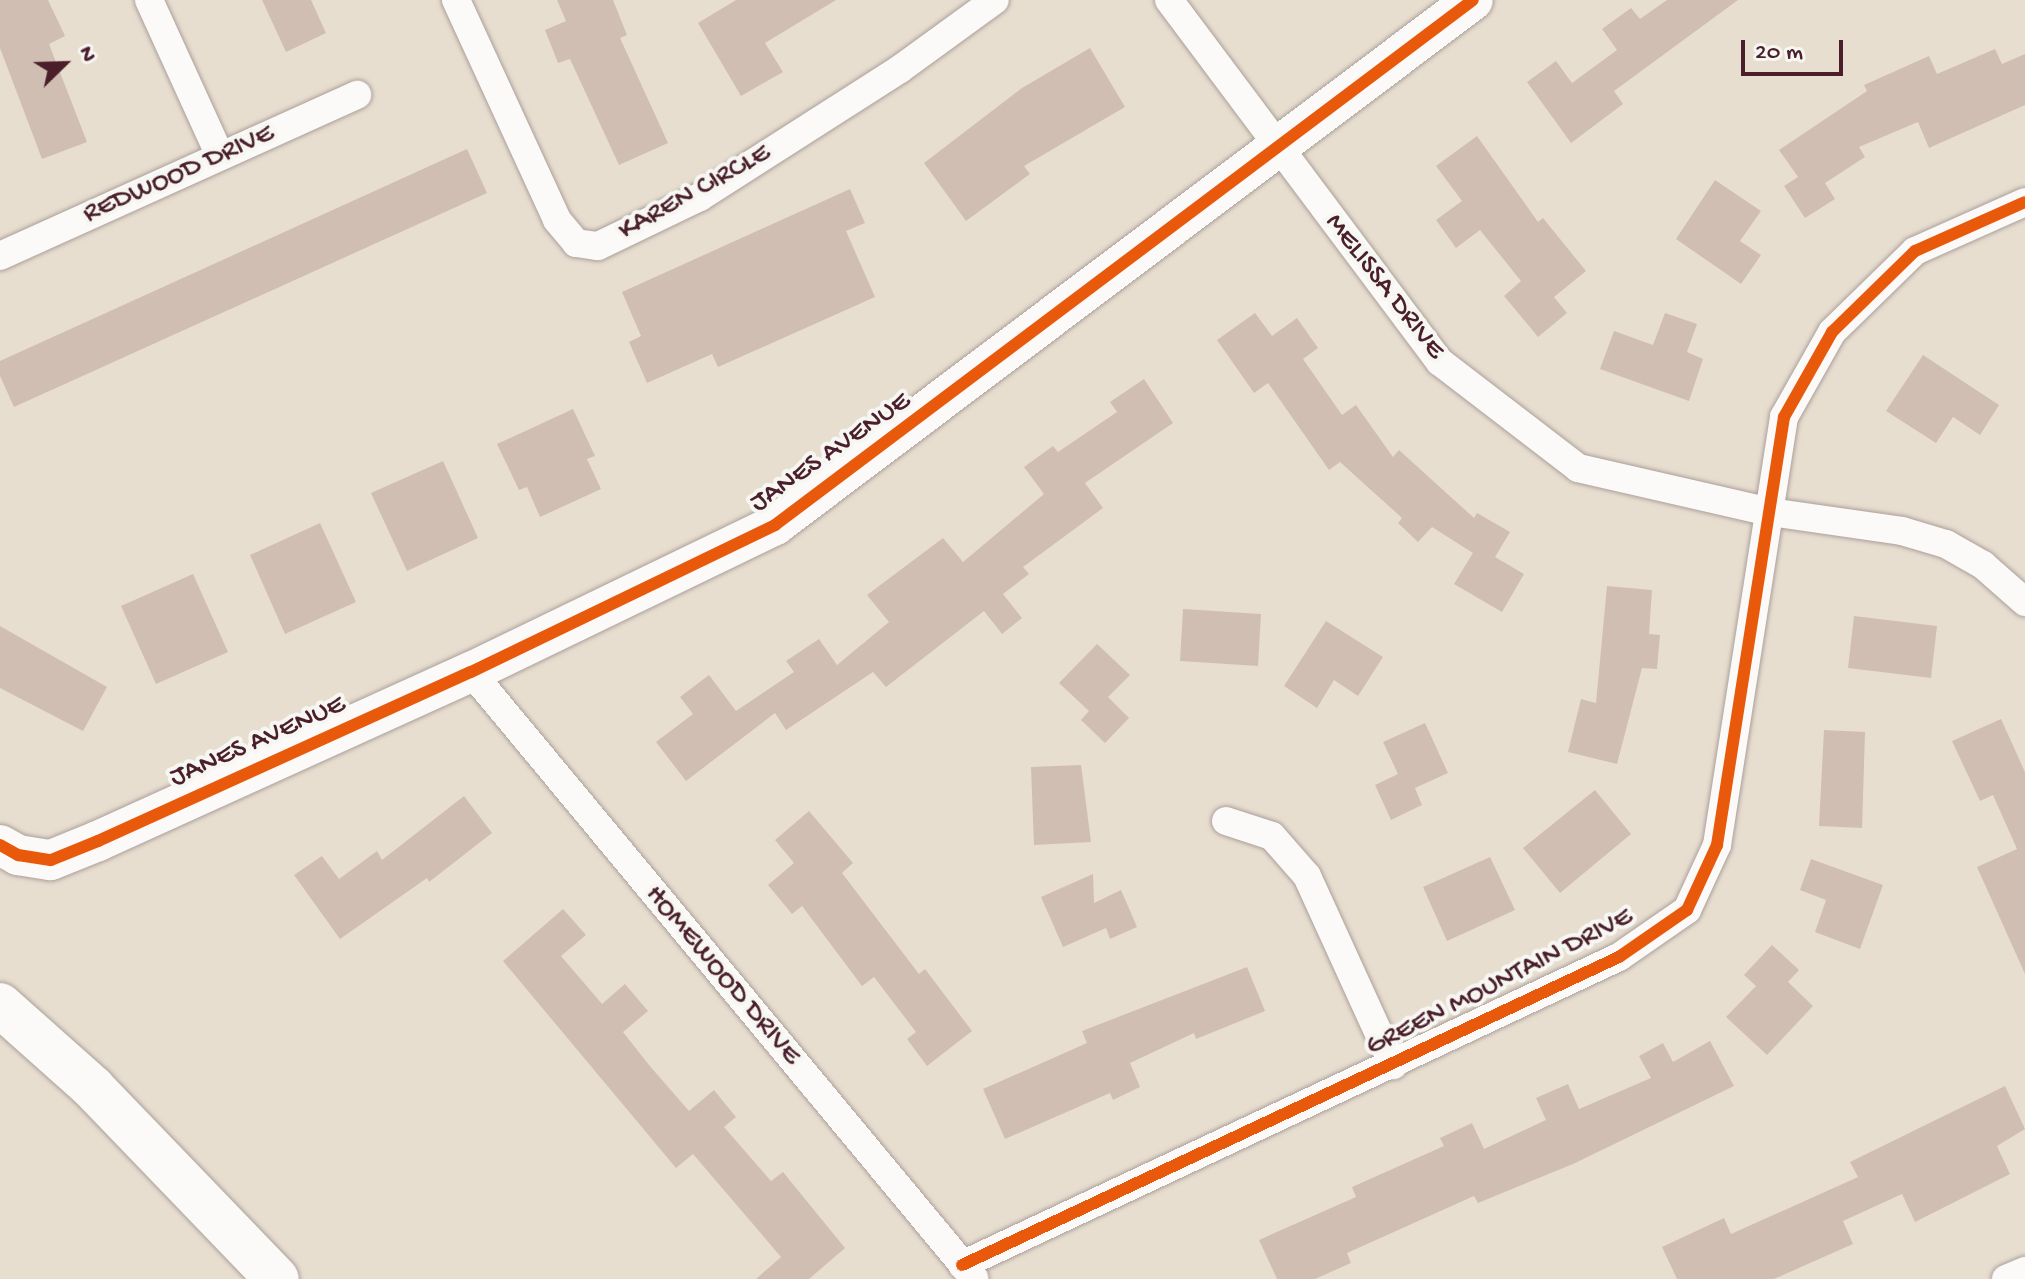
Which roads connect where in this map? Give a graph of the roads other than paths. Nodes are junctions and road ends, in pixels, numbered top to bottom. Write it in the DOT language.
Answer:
graph roads {
  1 [pos="149,0"];
  2 [pos="456,0"];
  3 [pos="995,0"];
  4 [pos="1169,0"];
  5 [pos="1473,0"];
  6 [pos="357,95"];
  7 [pos="1274,145"];
  8 [pos="220,156"];
  9 [pos="2025,202"];
  10 [pos="0,256"];
  11 [pos="1770,512"];
  12 [pos="2025,602"];
  13 [pos="471,672"];
  14 [pos="1226,821"];
  15 [pos="0,845"];
  16 [pos="0,1005"];
  17 [pos="1393,1065"];
  18 [pos="2025,1271"];
  19 [pos="968,1272"];
  20 [pos="277,1279"];
  21 [pos="2006,1279"];
  1 -- 8 [label="street"];
  2 -- 3 [label="street, KAREN CIRCLE"];
  4 -- 7 [label="street, MELISSA DRIVE"];
  5 -- 7 [label="street, JANES AVENUE"];
  6 -- 8 [label="street, REDWOOD DRIVE"];
  7 -- 11 [label="street, MELISSA DRIVE"];
  7 -- 13 [label="street, JANES AVENUE"];
  8 -- 10 [label="street, REDWOOD DRIVE"];
  9 -- 11 [label="street, GREEN MOUNTAIN DRIVE"];
  11 -- 12 [label="street, MELISSA DRIVE"];
  11 -- 17 [label="street, GREEN MOUNTAIN DRIVE"];
  13 -- 15 [label="street, JANES AVENUE"];
  13 -- 19 [label="street, HOMEWOOD DRIVE"];
  14 -- 17 [label="street"];
  16 -- 20 [label="highway"];
  17 -- 19 [label="street, GREEN MOUNTAIN DRIVE"];
  18 -- 21 [label="street"];
}
